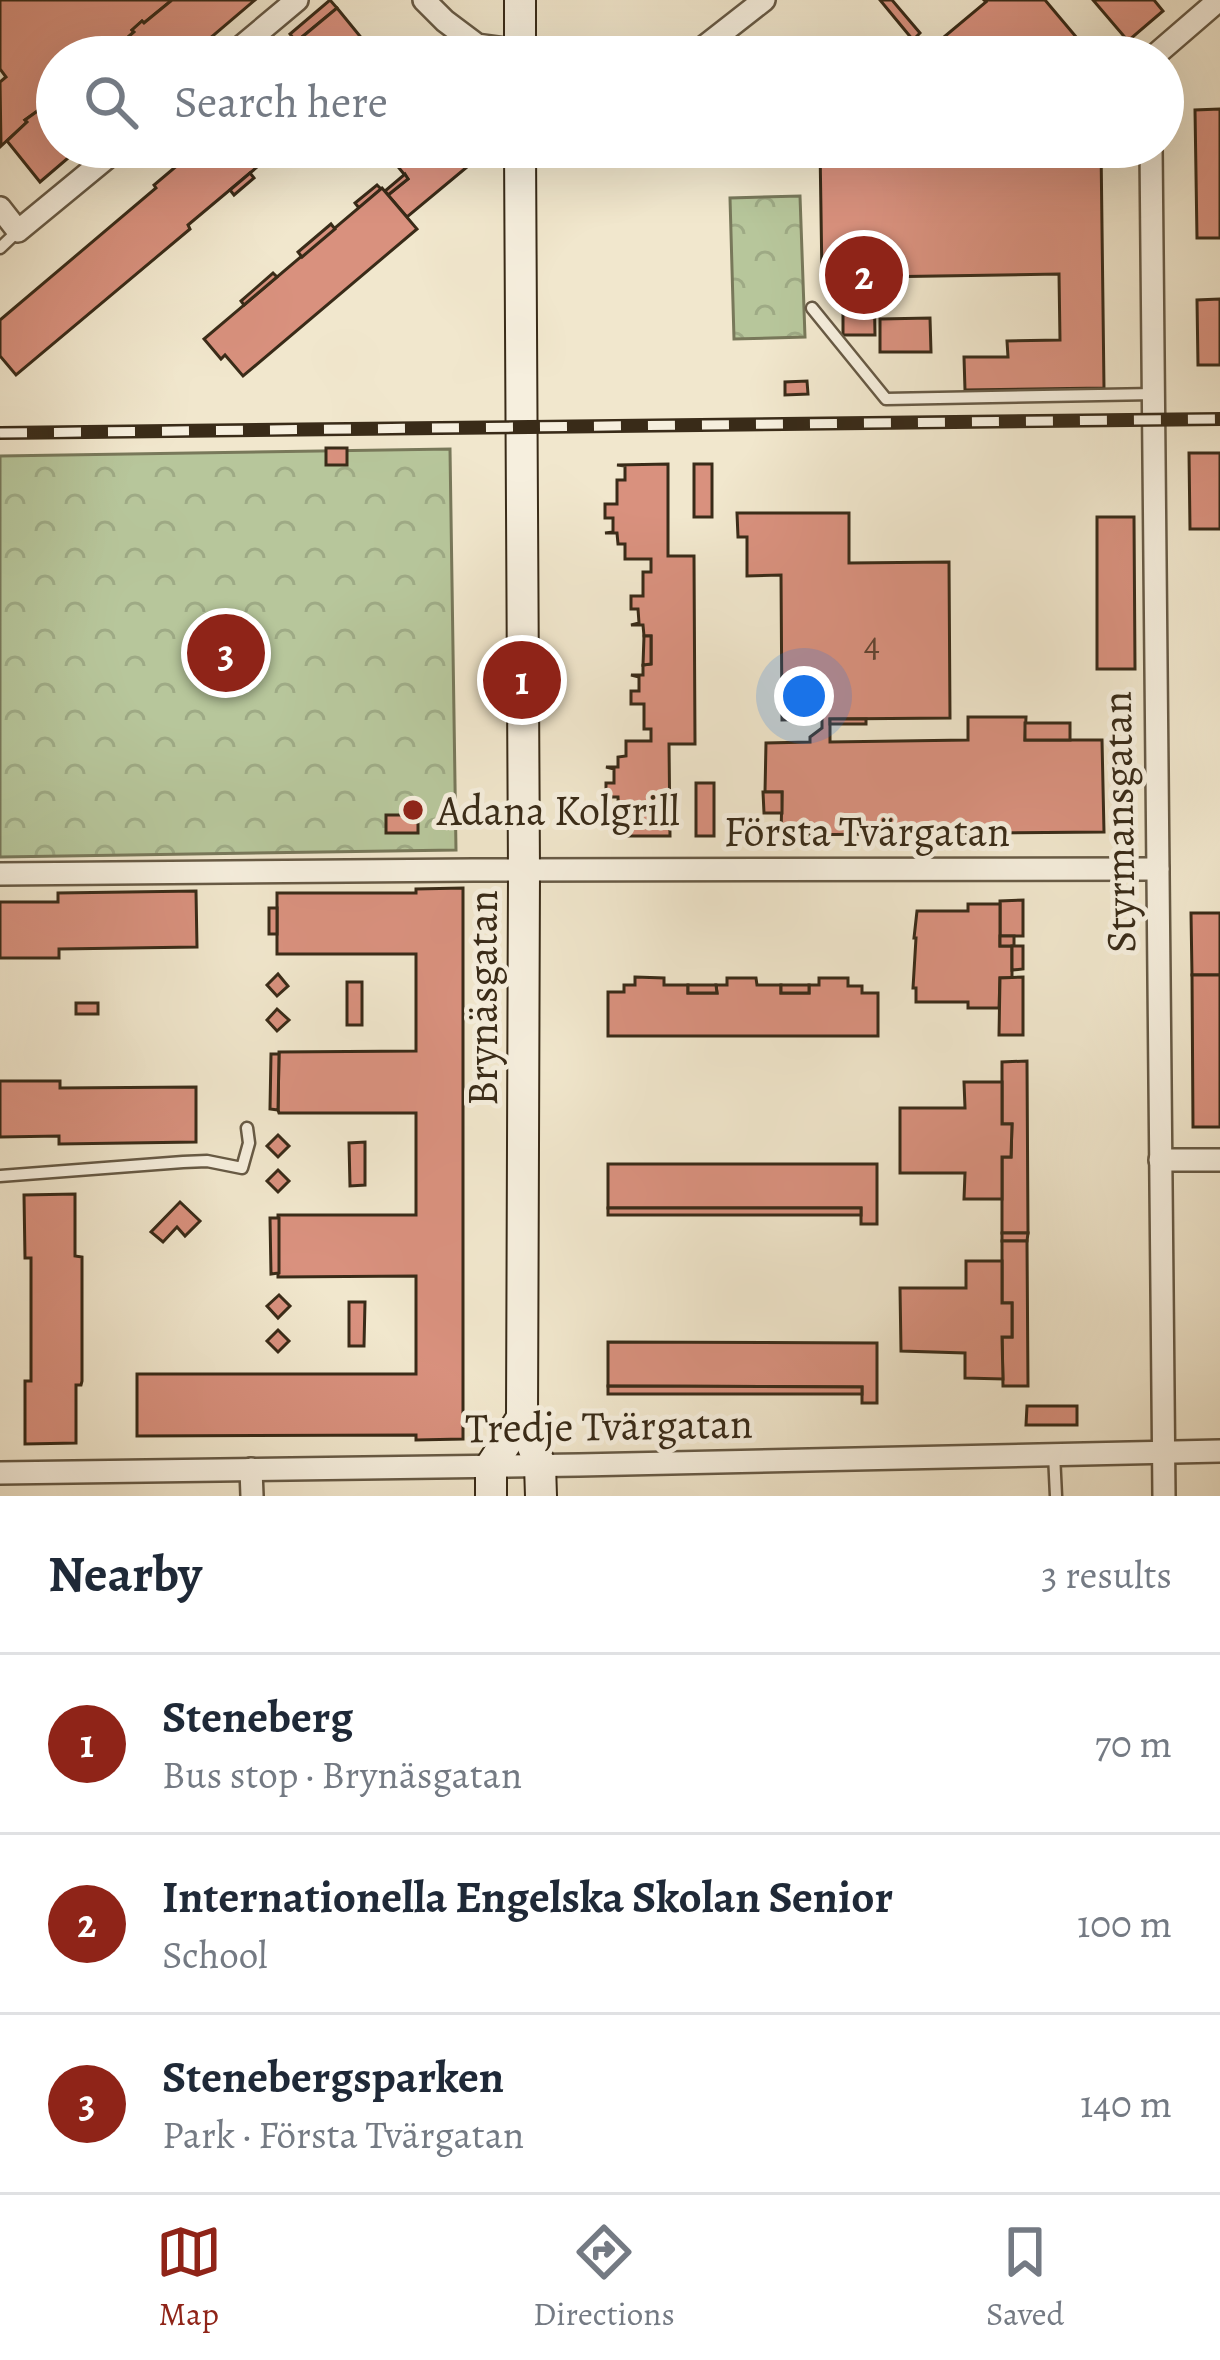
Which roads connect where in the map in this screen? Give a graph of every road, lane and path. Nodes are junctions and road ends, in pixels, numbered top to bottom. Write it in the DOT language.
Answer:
graph roads {
  1 [pos="297,0"];
  2 [pos="424,0"];
  3 [pos="520,0"];
  4 [pos="764,0"];
  5 [pos="1219,0"];
  6 [pos="254,36"];
  7 [pos="465,36"];
  8 [pos="520,36"];
  9 [pos="718,36"];
  10 [pos="1177,36"];
  11 [pos="94,168"];
  12 [pos="520,168"];
  13 [pos="1151,168"];
  14 [pos="0,208"];
  15 [pos="18,231"];
  16 [pos="0,248"];
  17 [pos="812,308"];
  18 [pos="1154,394"];
  19 [pos="1158,869"];
  20 [pos="524,871"];
  21 [pos="0,874"];
  22 [pos="247,1128"];
  23 [pos="1160,1160"];
  24 [pos="1220,1160"];
  25 [pos="0,1176"];
  26 [pos="523,1418"];
  27 [pos="1220,1450"];
  28 [pos="1163,1451"];
  29 [pos="1054,1454"];
  30 [pos="251,1469"];
  31 [pos="0,1473"];
  32 [pos="491,1481"];
  33 [pos="541,1481"];
  34 [pos="252,1496"];
  35 [pos="1056,1496"];
  36 [pos="1164,1496"];
  1 -- 6 [label="street"];
  2 -- 7 [label="street"];
  3 -- 8 [label="street"];
  4 -- 9 [label="street"];
  5 -- 10 [label="street"];
  11 -- 15 [label="street"];
  12 -- 20 [label="street, Brynäsgatan"];
  13 -- 18 [label="street, Styrmansgatan"];
  14 -- 15 [label="street"];
  15 -- 16 [label="lane"];
  17 -- 18 [label="lane"];
  18 -- 19 [label="street, Styrmansgatan"];
  19 -- 20 [label="street, Första Tvärgatan"];
  19 -- 23 [label="street, Styrmansgatan"];
  20 -- 21 [label="street, Första Tvärgatan"];
  20 -- 26 [label="street, Brynäsgatan"];
  22 -- 25 [label="lane"];
  23 -- 24 [label="street"];
  23 -- 28 [label="street, Styrmansgatan"];
  26 -- 32 [label="street"];
  26 -- 33 [label="street, Brynäsgatan"];
  27 -- 28 [label="street, Tredje Tvärgatan"];
  28 -- 29 [label="street, Tredje Tvärgatan"];
  28 -- 36 [label="street, Styrmansgatan"];
  29 -- 33 [label="street, Tredje Tvärgatan"];
  29 -- 35 [label="lane"];
  30 -- 31 [label="street, Tredje Tvärgatan"];
  30 -- 32 [label="street, Tredje Tvärgatan"];
  30 -- 34 [label="street"];
  32 -- 33 [label="street, Tredje Tvärgatan"];
}
